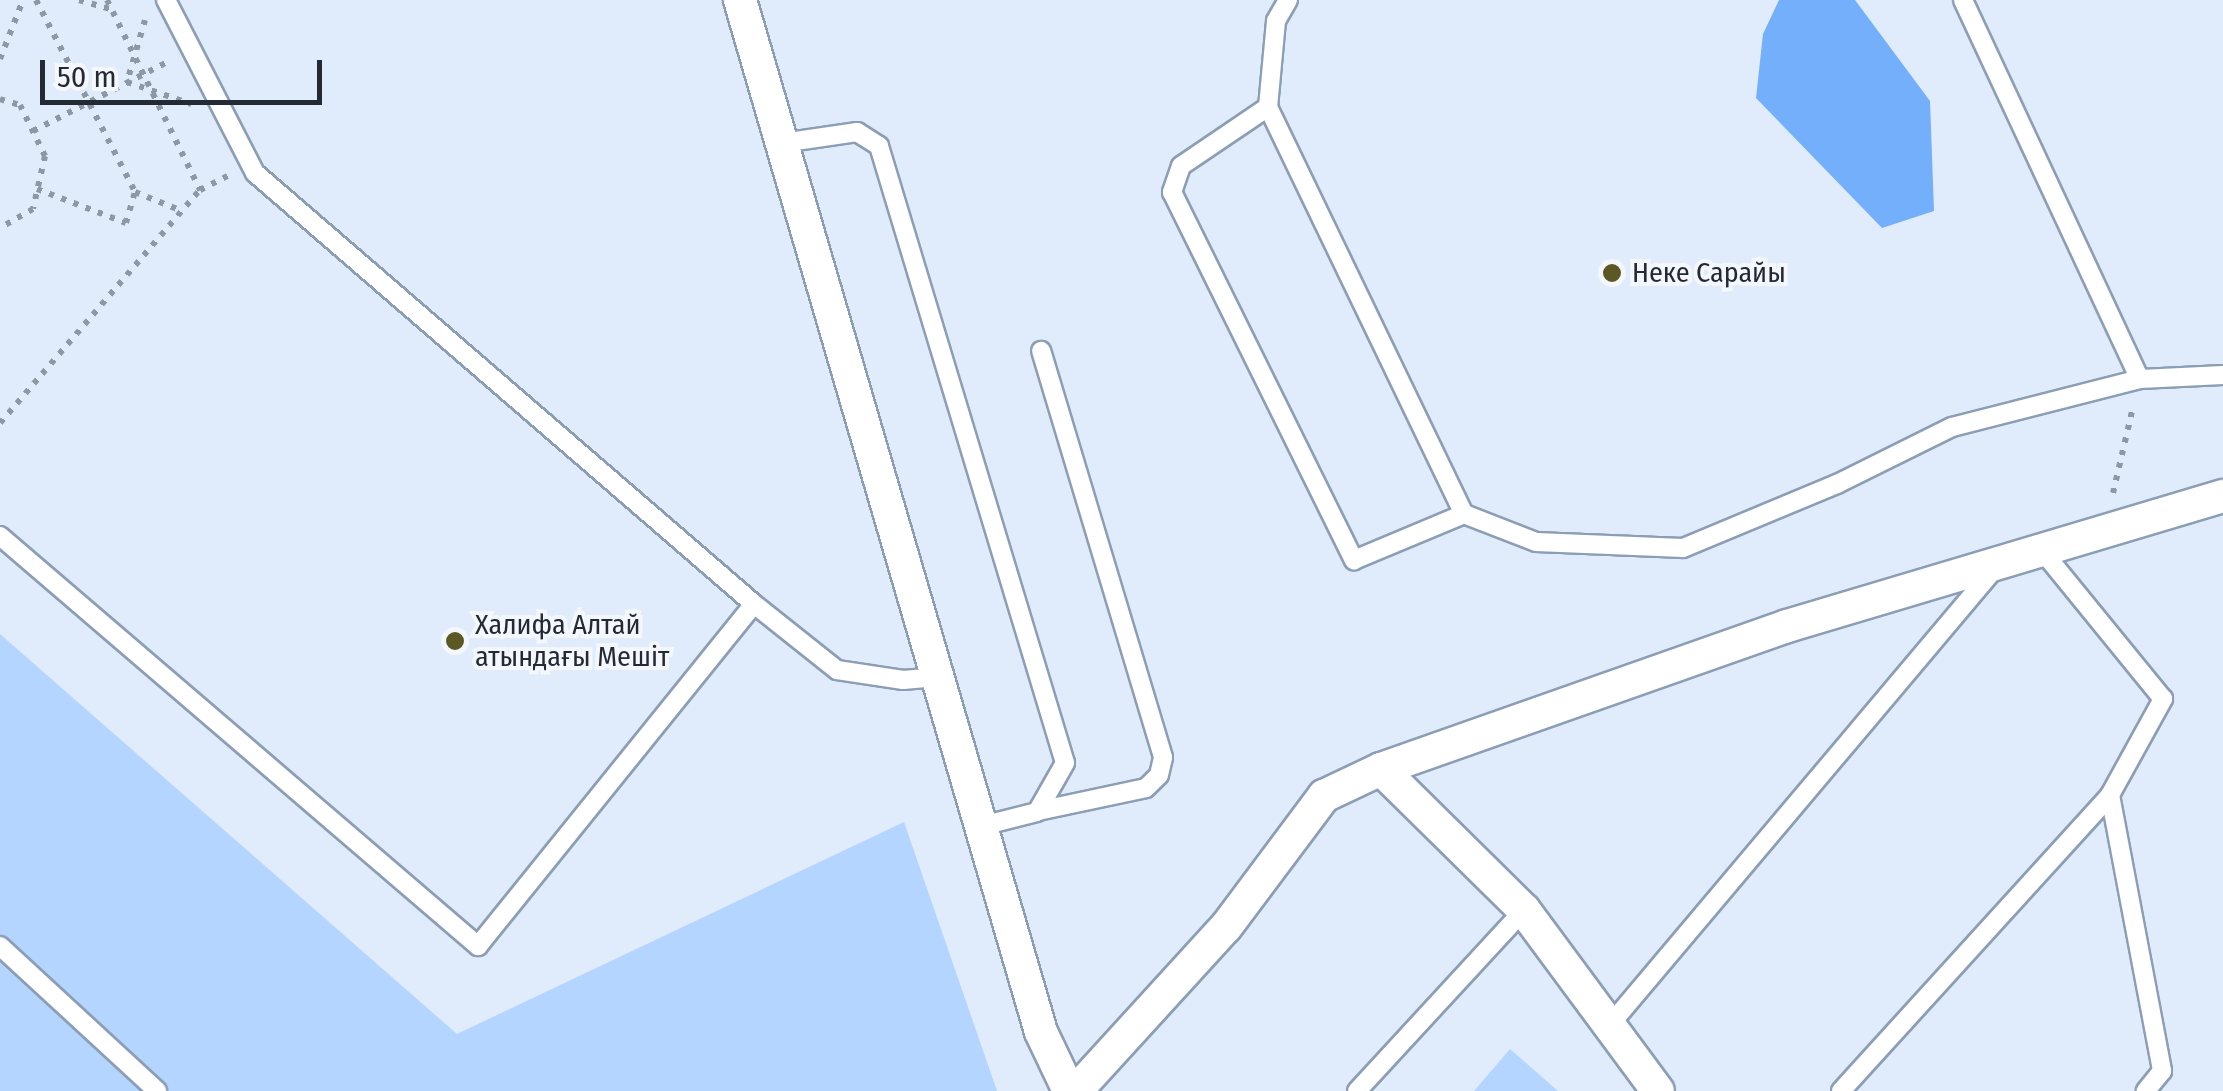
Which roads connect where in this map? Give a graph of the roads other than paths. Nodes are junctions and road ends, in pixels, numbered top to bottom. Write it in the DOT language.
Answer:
graph roads {
  1 [pos="740,0"];
  2 [pos="1288,0"];
  3 [pos="1963,0"];
  4 [pos="158,4"];
  5 [pos="1268,107"];
  6 [pos="782,142"];
  7 [pos="1041,351"];
  8 [pos="2223,374"];
  9 [pos="2140,380"];
  10 [pos="2223,496"];
  11 [pos="1464,514"];
  12 [pos="0,536"];
  13 [pos="2038,546"];
  14 [pos="2005,557"];
  15 [pos="754,604"];
  16 [pos="938,678"];
  17 [pos="1381,768"];
  18 [pos="2110,795"];
  19 [pos="1038,812"];
  20 [pos="982,826"];
  21 [pos="1524,910"];
  22 [pos="0,946"];
  23 [pos="1609,1026"];
  24 [pos="157,1091"];
  25 [pos="1072,1091"];
  26 [pos="1357,1091"];
  27 [pos="1658,1091"];
  28 [pos="1841,1091"];
  29 [pos="2146,1091"];
  1 -- 6 [label="street"];
  2 -- 5 [label="lane"];
  3 -- 9 [label="lane"];
  4 -- 15 [label="lane"];
  5 -- 11 [label="lane"];
  5 -- 11 [label="lane"];
  6 -- 16 [label="street"];
  6 -- 19 [label="lane"];
  7 -- 19 [label="lane"];
  8 -- 9 [label="lane"];
  9 -- 11 [label="lane"];
  10 -- 13 [label="street"];
  12 -- 15 [label="lane"];
  13 -- 14 [label="street"];
  13 -- 18 [label="lane"];
  14 -- 17 [label="street"];
  14 -- 23 [label="lane"];
  15 -- 16 [label="lane"];
  16 -- 20 [label="street"];
  17 -- 21 [label="street"];
  17 -- 25 [label="street"];
  18 -- 28 [label="lane"];
  18 -- 29 [label="lane"];
  19 -- 20 [label="lane"];
  20 -- 25 [label="street"];
  21 -- 23 [label="street"];
  21 -- 26 [label="lane"];
  22 -- 24 [label="lane"];
  23 -- 27 [label="street"];
}
